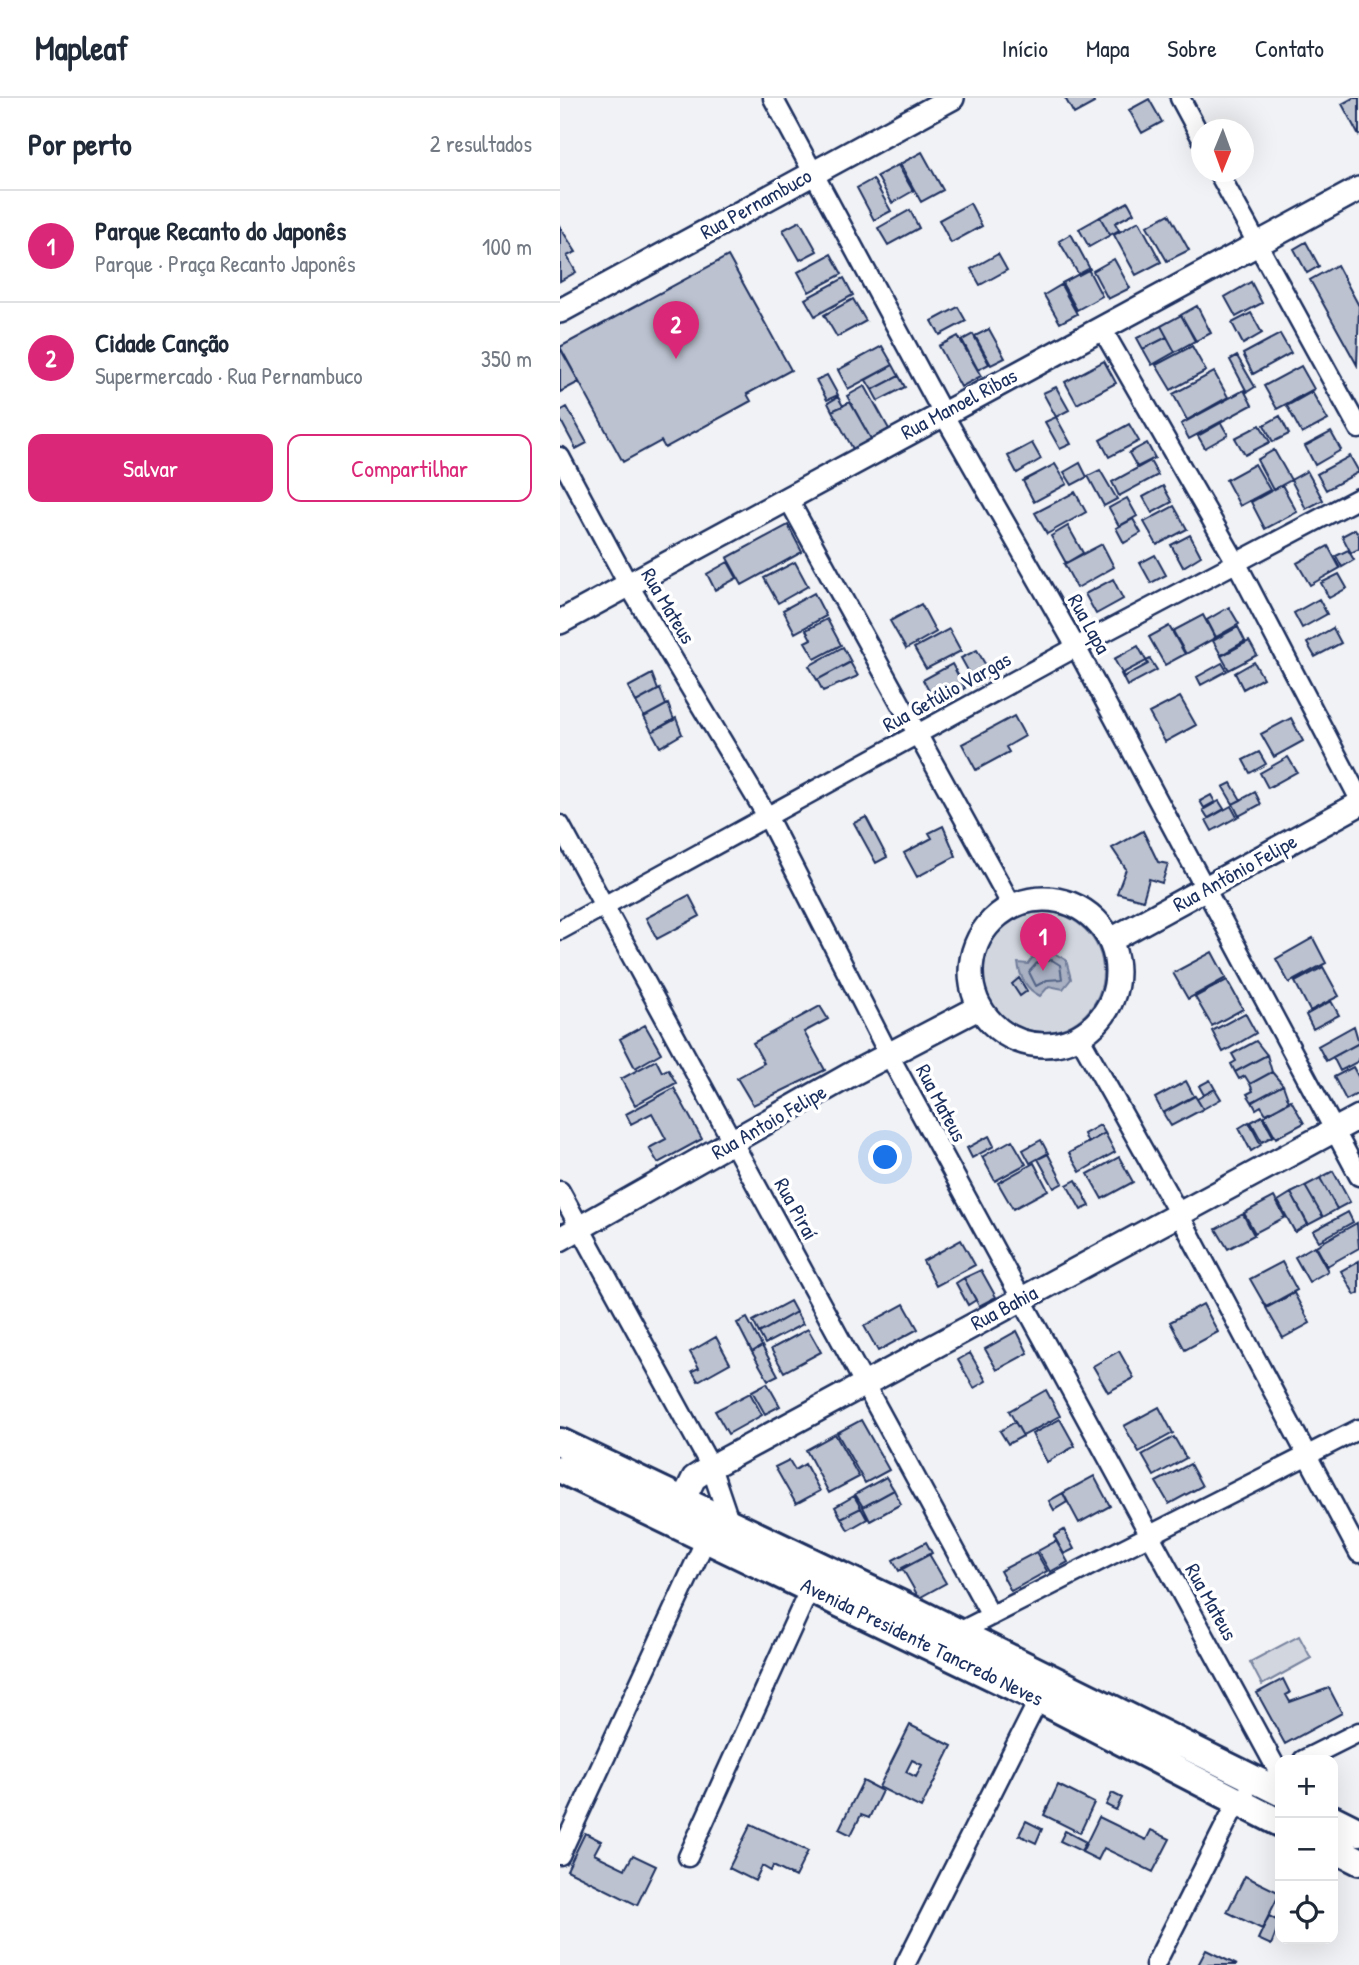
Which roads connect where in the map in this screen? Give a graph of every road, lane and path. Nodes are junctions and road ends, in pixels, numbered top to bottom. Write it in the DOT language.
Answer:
graph roads {
  1 [pos="773,98"];
  2 [pos="952,98"];
  3 [pos="1180,98"];
  4 [pos="1191,119"];
  5 [pos="811,174"];
  6 [pos="1223,182"];
  7 [pos="1359,189"];
  8 [pos="1255,244"];
  9 [pos="560,311"];
  10 [pos="1101,327"];
  11 [pos="942,412"];
  12 [pos="1359,429"];
  13 [pos="560,457"];
  14 [pos="787,497"];
  15 [pos="1359,498"];
  16 [pos="1236,562"];
  17 [pos="628,584"];
  18 [pos="560,622"];
  19 [pos="1076,647"];
  20 [pos="918,734"];
  21 [pos="1359,798"];
  22 [pos="1359,804"];
  23 [pos="767,816"];
  24 [pos="560,825"];
  25 [pos="1207,888"];
  26 [pos="604,906"];
  27 [pos="1012,906"];
  28 [pos="560,930"];
  29 [pos="1111,940"];
  30 [pos="980,1007"];
  31 [pos="1079,1036"];
  32 [pos="889,1055"];
  33 [pos="1359,1117"];
  34 [pos="1335,1130"];
  35 [pos="733,1142"];
  36 [pos="1359,1176"];
  37 [pos="560,1191"];
  38 [pos="1179,1214"];
  39 [pos="581,1228"];
  40 [pos="560,1239"];
  41 [pos="1021,1299"];
  42 [pos="865,1383"];
  43 [pos="1359,1429"];
  44 [pos="560,1442"];
  45 [pos="1308,1455"];
  46 [pos="712,1466"];
  47 [pos="560,1469"];
  48 [pos="677,1511"];
  49 [pos="730,1523"];
  50 [pos="1148,1535"];
  51 [pos="706,1538"];
  52 [pos="1359,1553"];
  53 [pos="810,1588"];
  54 [pos="991,1616"];
  55 [pos="959,1632"];
  56 [pos="1039,1699"];
  57 [pos="1359,1732"];
  58 [pos="1314,1755"];
  59 [pos="1275,1780"];
  60 [pos="1237,1802"];
  61 [pos="1275,1821"];
  62 [pos="1338,1822"];
  63 [pos="1359,1832"];
  64 [pos="1338,1851"];
  65 [pos="560,1855"];
  66 [pos="688,1857"];
  67 [pos="1359,1861"];
  68 [pos="905,1965"];
  69 [pos="1155,1965"];
  1 -- 5 [label="street, Rua Lapa"];
  2 -- 5 [label="street, Rua Pernambuco"];
  3 -- 4 [label="street"];
  5 -- 9 [label="street, Rua Pernambuco"];
  5 -- 11 [label="street, Rua Lapa"];
  6 -- 8 [label="street"];
  7 -- 8 [label="street, Rua Manoel Ribas"];
  8 -- 10 [label="street, Rua Manoel Ribas"];
  8 -- 12 [label="street"];
  10 -- 11 [label="street, Rua Manoel Ribas"];
  10 -- 16 [label="street"];
  11 -- 14 [label="street, Rua Manoel Ribas"];
  11 -- 19 [label="street, Rua Lapa"];
  13 -- 17 [label="street, Rua Mateus"];
  14 -- 17 [label="street, Rua Manoel Ribas"];
  14 -- 20 [label="street"];
  15 -- 16 [label="street, Rua Getúlio Vargas"];
  16 -- 19 [label="street, Rua Getúlio Vargas"];
  16 -- 21 [label="street"];
  17 -- 18 [label="street, Rua Manoel Ribas"];
  17 -- 23 [label="street, Rua Mateus"];
  19 -- 20 [label="street, Rua Getúlio Vargas"];
  19 -- 25 [label="street, Rua Lapa"];
  20 -- 23 [label="street, Rua Getúlio Vargas"];
  20 -- 27 [label="street"];
  22 -- 25 [label="street, Rua Antônio Felipe"];
  23 -- 26 [label="street, Rua Getúlio Vargas"];
  23 -- 32 [label="street, Rua Mateus"];
  24 -- 26 [label="street, Rua Piraí"];
  25 -- 29 [label="street, Rua Antônio Felipe"];
  25 -- 34 [label="street, Rua Lapa"];
  26 -- 28 [label="street, Rua Getúlio Vargas"];
  26 -- 35 [label="street, Rua Piraí"];
  27 -- 29 [label="street"];
  27 -- 30 [label="street"];
  29 -- 31 [label="street"];
  30 -- 31 [label="street"];
  30 -- 32 [label="street, Rua Antoio Felipe"];
  31 -- 38 [label="street"];
  32 -- 35 [label="street, Rua Antoio Felipe"];
  32 -- 41 [label="street, Rua Mateus"];
  33 -- 34 [label="street, Rua Bahia"];
  34 -- 36 [label="street, Rua Lapa"];
  34 -- 38 [label="street, Rua Bahia"];
  35 -- 39 [label="street, Rua Antoio Felipe"];
  35 -- 42 [label="street, Rua Piraí"];
  37 -- 39 [label="street"];
  38 -- 41 [label="street, Rua Bahia"];
  38 -- 45 [label="street"];
  39 -- 40 [label="street, Rua Antoio Felipe"];
  39 -- 46 [label="street"];
  41 -- 42 [label="street, Rua Bahia"];
  41 -- 50 [label="street, Rua Mateus"];
  42 -- 46 [label="street, Rua Bahia"];
  42 -- 54 [label="street, Rua Piraí"];
  43 -- 45 [label="street"];
  44 -- 48 [label="main road, Avenida Presidente Tancredo Neves"];
  45 -- 50 [label="street"];
  45 -- 52 [label="street"];
  46 -- 48 [label="street, Rua Bahia"];
  46 -- 49 [label="street"];
  47 -- 48 [label="main road, Avenida Presidente Tancredo Neves"];
  48 -- 49 [label="main road, Avenida Presidente Tancredo Neves"];
  48 -- 51 [label="main road, Avenida Presidente Tancredo Neves"];
  49 -- 55 [label="main road, Avenida Presidente Tancredo Neves"];
  50 -- 54 [label="street"];
  50 -- 59 [label="street, Rua Mateus"];
  51 -- 53 [label="main road, Avenida Presidente Tancredo Neves"];
  51 -- 65 [label="street"];
  53 -- 56 [label="main road, Avenida Presidente Tancredo Neves"];
  53 -- 66 [label="street"];
  54 -- 55 [label="street"];
  55 -- 59 [label="main road, Avenida Presidente Tancredo Neves"];
  56 -- 60 [label="main road, Avenida Presidente Tancredo Neves"];
  56 -- 68 [label="street"];
  57 -- 58 [label="street"];
  59 -- 60 [label="street"];
  60 -- 61 [label="main road, Avenida Presidente Tancredo Neves"];
  60 -- 69 [label="street"];
  62 -- 63 [label="main road"];
  64 -- 67 [label="main road"];
}
